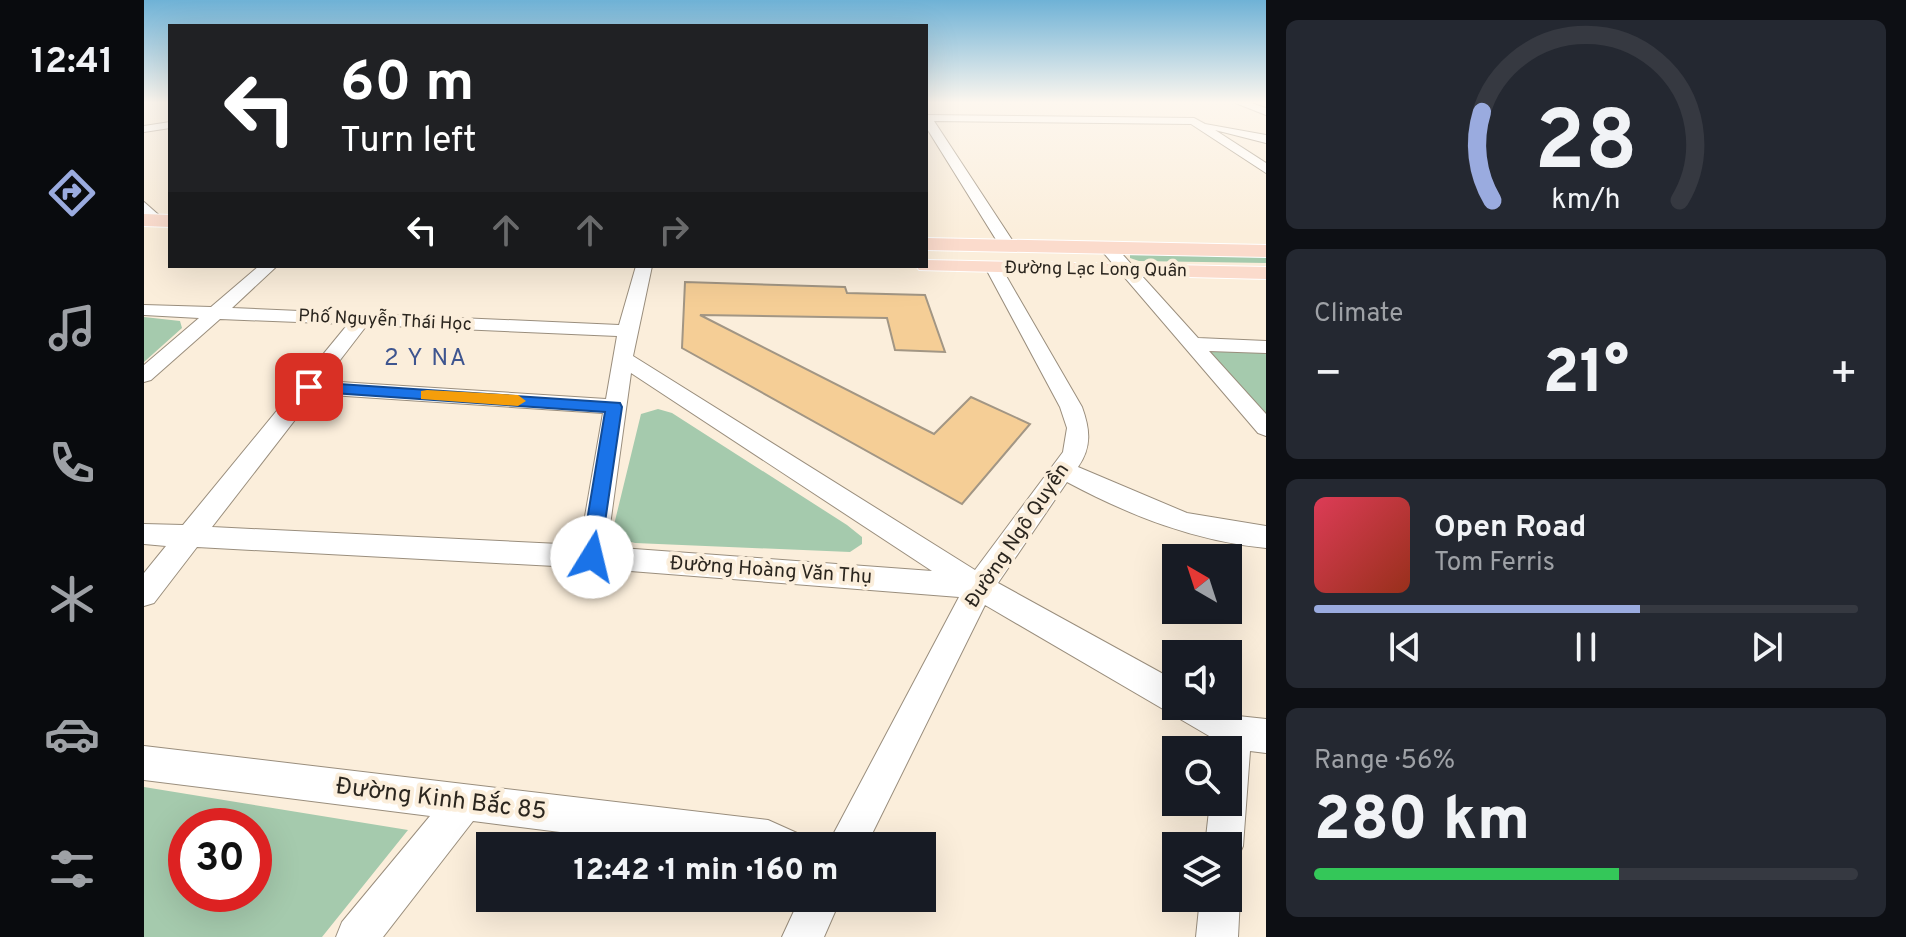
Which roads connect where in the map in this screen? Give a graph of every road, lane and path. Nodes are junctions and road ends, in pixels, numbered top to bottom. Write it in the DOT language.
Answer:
graph roads {
  1 [pos="941,146"];
  2 [pos="1231,146"];
  3 [pos="1243,154"];
  4 [pos="1266,155"];
  5 [pos="1266,169"];
  6 [pos="928,244"];
  7 [pos="1108,248"];
  8 [pos="1266,251"];
  9 [pos="1001,257"];
  10 [pos="928,266"];
  11 [pos="267,268"];
  12 [pos="643,268"];
  13 [pos="1129,270"];
  14 [pos="1266,273"];
  15 [pos="144,310"];
  16 [pos="216,313"];
  17 [pos="361,321"];
  18 [pos="627,331"];
  19 [pos="1192,344"];
  20 [pos="1266,347"];
  21 [pos="622,358"];
  22 [pos="144,376"];
  23 [pos="309,387"];
  24 [pos="614,407"];
  25 [pos="1266,428"];
  26 [pos="1064,470"];
  27 [pos="144,534"];
  28 [pos="193,537"];
  29 [pos="1266,537"];
  30 [pos="592,557"];
  31 [pos="979,587"];
  32 [pos="144,594"];
  33 [pos="1162,691"];
  34 [pos="1220,720"];
  35 [pos="1250,734"];
  36 [pos="144,763"];
  37 [pos="463,804"];
  38 [pos="707,832"];
  39 [pos="853,832"];
  40 [pos="1227,832"];
  41 [pos="815,912"];
  42 [pos="1219,912"];
  43 [pos="357,937"];
  44 [pos="803,937"];
  45 [pos="1217,937"];
  1 -- 9 [label="street, Đường Ngô Quyền"];
  2 -- 3 [label="street"];
  3 -- 4 [label="street"];
  3 -- 5 [label="street"];
  6 -- 9 [label="main road, Đường Lạc Long Quân"];
  7 -- 8 [label="main road, Đường Lạc Long Quân"];
  7 -- 9 [label="main road, Đường Lạc Long Quân"];
  7 -- 13 [label="street"];
  9 -- 10 [label="main road, Đường Lạc Long Quân"];
  9 -- 13 [label="main road, Đường Lạc Long Quân"];
  9 -- 26 [label="street, Đường Ngô Quyền"];
  11 -- 16 [label="street"];
  12 -- 18 [label="street"];
  13 -- 14 [label="main road, Đường Lạc Long Quân"];
  13 -- 19 [label="street"];
  15 -- 16 [label="street, Phố Nguyễn Thái Học"];
  16 -- 17 [label="street, Phố Nguyễn Thái Học"];
  16 -- 22 [label="street"];
  17 -- 18 [label="street, Phố Nguyễn Thái Học"];
  17 -- 23 [label="street"];
  18 -- 21 [label="street"];
  19 -- 20 [label="street"];
  19 -- 25 [label="street"];
  21 -- 24 [label="street"];
  21 -- 31 [label="street"];
  23 -- 24 [label="street"];
  23 -- 28 [label="street"];
  24 -- 30 [label="street"];
  26 -- 29 [label="street"];
  26 -- 31 [label="street, Đường Ngô Quyền"];
  27 -- 28 [label="street, Đường Hoàng Văn Thụ"];
  28 -- 30 [label="street, Đường Hoàng Văn Thụ"];
  28 -- 32 [label="street"];
  30 -- 31 [label="street, Đường Hoàng Văn Thụ"];
  31 -- 33 [label="street, Đường Hoàng Văn Thụ"];
  31 -- 39 [label="street, Đường Ngô Quyền"];
  34 -- 35 [label="street"];
  35 -- 40 [label="street"];
  36 -- 37 [label="street, Đường Kinh Bắc 85"];
  37 -- 38 [label="street, Đường Kinh Bắc 85"];
  37 -- 43 [label="street"];
  41 -- 44 [label="street"];
  42 -- 45 [label="street"];
}
